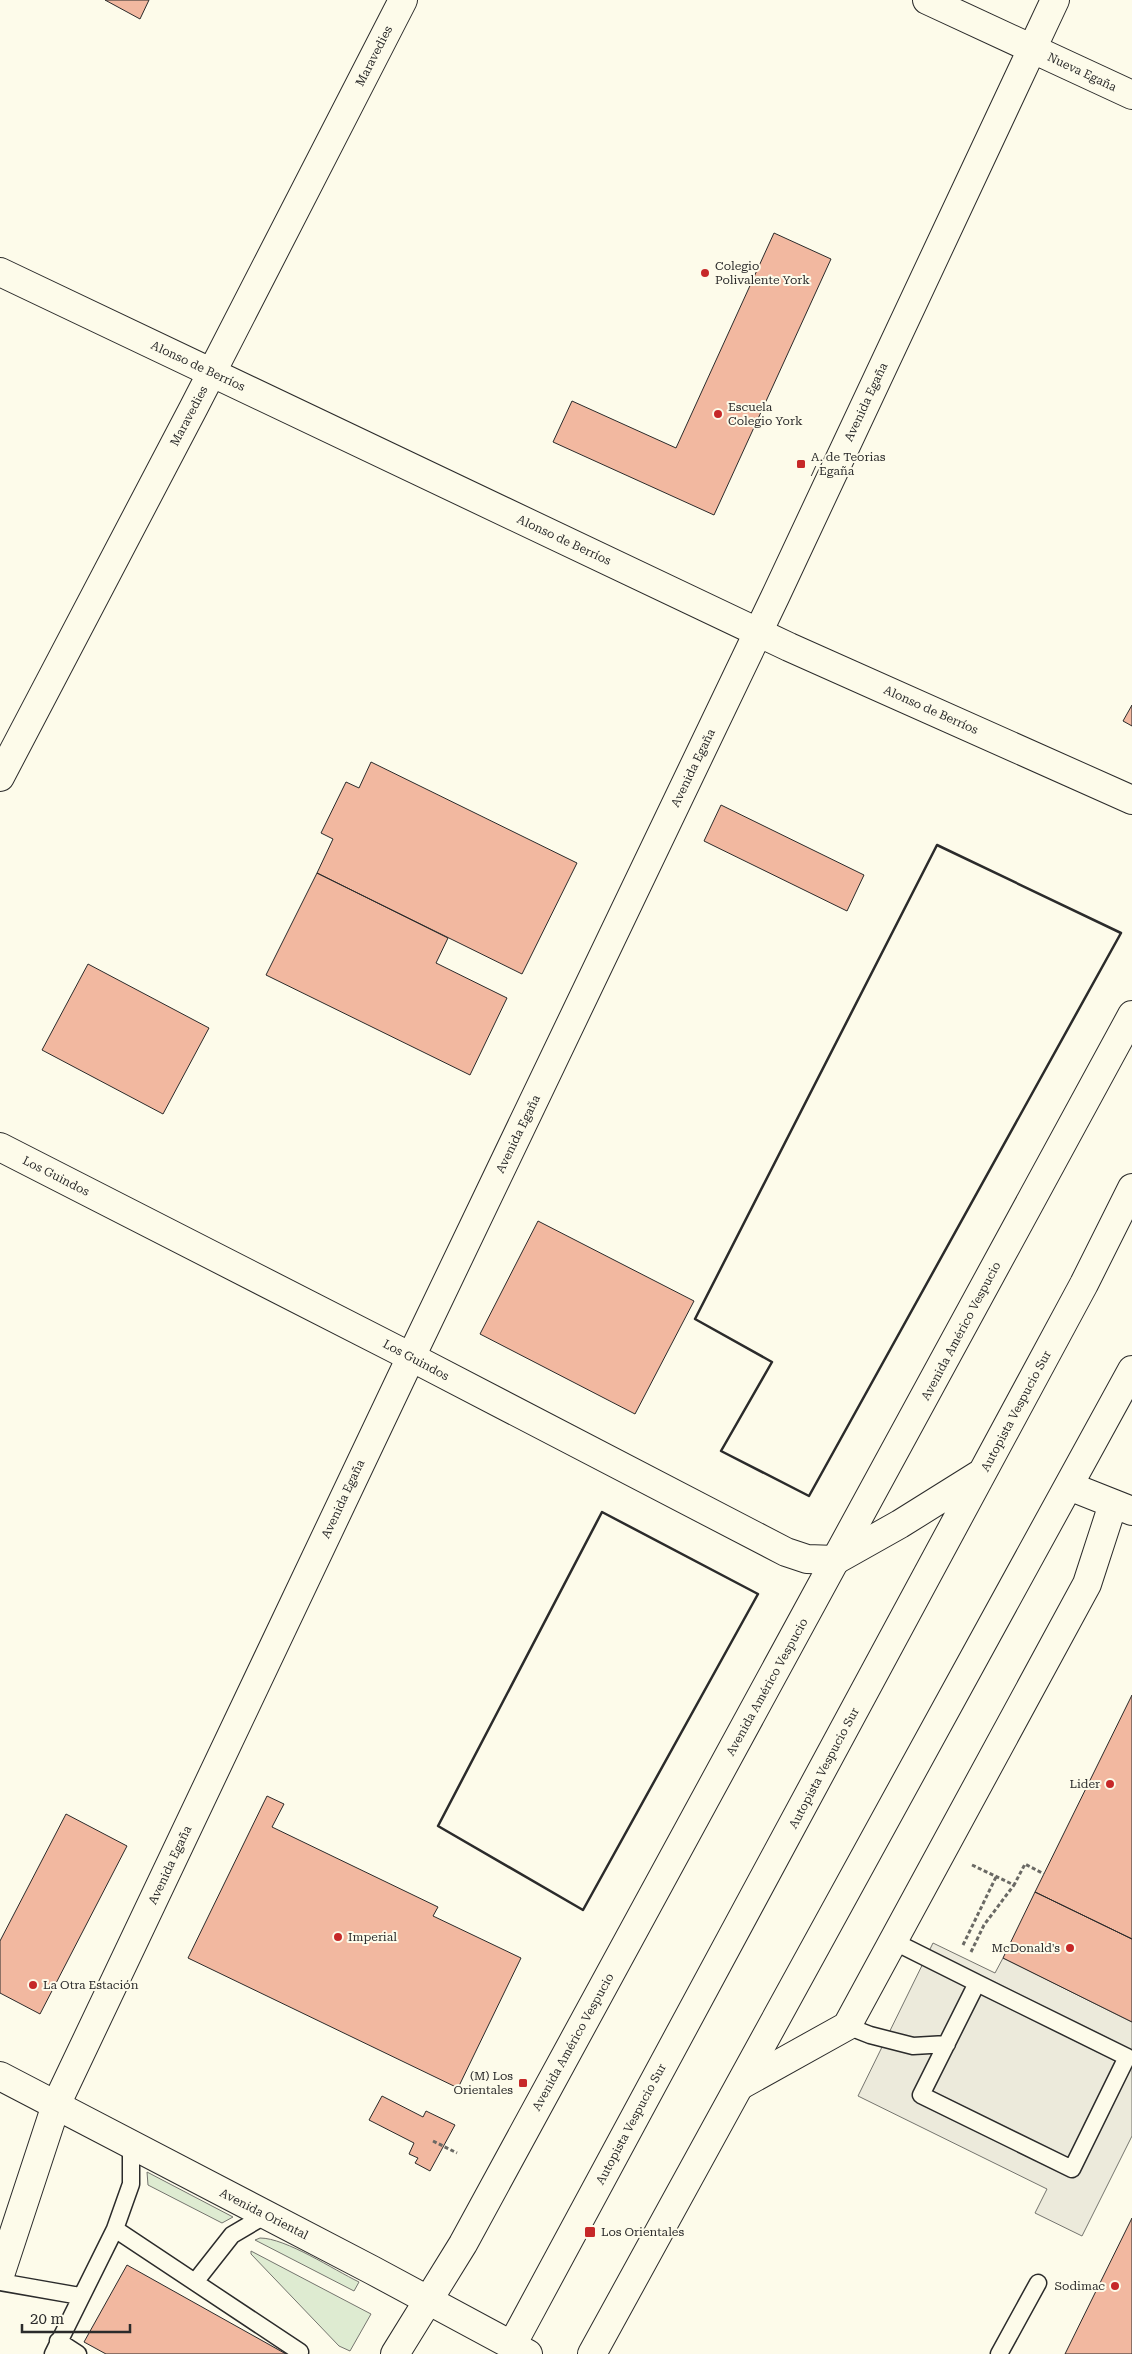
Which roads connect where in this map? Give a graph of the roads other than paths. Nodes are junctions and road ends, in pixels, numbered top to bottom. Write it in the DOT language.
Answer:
graph roads {
  1 [pos="403,0"];
  2 [pos="926,0"];
  3 [pos="1055,0"];
  4 [pos="1032,48"];
  5 [pos="1132,95"];
  6 [pos="0,272"];
  7 [pos="212,372"];
  8 [pos="758,632"];
  9 [pos="0,777"];
  10 [pos="1132,800"];
  11 [pos="1132,1015"];
  12 [pos="0,1147"];
  13 [pos="1132,1188"];
  14 [pos="411,1357"];
  15 [pos="1132,1370"];
  16 [pos="983,1471"];
  17 [pos="1069,1486"];
  18 [pos="1122,1507"];
  19 [pos="836,1560"];
  20 [pos="893,1941"];
  21 [pos="977,1983"];
  22 [pos="847,2026"];
  23 [pos="946,2044"];
  24 [pos="0,2076"];
  25 [pos="741,2085"];
  26 [pos="56,2105"];
  27 [pos="131,2145"];
  28 [pos="266,2215"];
  29 [pos="116,2228"];
  30 [pos="0,2275"];
  31 [pos="0,2282"];
  32 [pos="195,2282"];
  33 [pos="1038,2283"];
  34 [pos="80,2296"];
  35 [pos="428,2300"];
  36 [pos="56,2348"];
  37 [pos="516,2351"];
  38 [pos="301,2353"];
  39 [pos="78,2354"];
  40 [pos="395,2354"];
  41 [pos="592,2354"];
  42 [pos="999,2354"];
  1 -- 7 [label="main road, Maravedies"];
  2 -- 4 [label="main road, Nueva Egaña"];
  3 -- 4 [label="main road, Avenida Egaña"];
  4 -- 5 [label="main road, Nueva Egaña"];
  4 -- 8 [label="main road, Avenida Egaña"];
  6 -- 7 [label="main road, Alonso de Berríos"];
  7 -- 8 [label="main road, Alonso de Berríos"];
  7 -- 9 [label="main road, Maravedies"];
  8 -- 10 [label="main road, Alonso de Berríos"];
  8 -- 14 [label="main road, Avenida Egaña"];
  11 -- 19 [label="main road, Avenida Américo Vespucio"];
  12 -- 14 [label="main road, Los Guindos"];
  13 -- 16 [label="main road, Autopista Vespucio Sur"];
  14 -- 19 [label="main road, Los Guindos"];
  14 -- 26 [label="main road, Avenida Egaña"];
  15 -- 17 [label="main road"];
  16 -- 19 [label="main road"];
  16 -- 37 [label="main road, Autopista Vespucio Sur"];
  17 -- 18 [label="main road"];
  17 -- 25 [label="main road"];
  18 -- 20 [label="main road"];
  19 -- 35 [label="main road, Avenida Américo Vespucio"];
  20 -- 21 [label="lane"];
  20 -- 22 [label="main road"];
  21 -- 23 [label="lane"];
  21 -- 23 [label="lane"];
  22 -- 23 [label="lane"];
  22 -- 25 [label="main road"];
  24 -- 26 [label="main road, Avenida Oriental"];
  25 -- 41 [label="main road"];
  26 -- 27 [label="main road, Avenida Oriental"];
  26 -- 30 [label="main road, Avenida Egaña"];
  27 -- 28 [label="main road, Avenida Oriental"];
  27 -- 29 [label="lane"];
  28 -- 32 [label="lane"];
  28 -- 35 [label="main road, Avenida Oriental"];
  29 -- 32 [label="lane"];
  29 -- 34 [label="lane"];
  31 -- 34 [label="lane"];
  32 -- 38 [label="lane"];
  33 -- 42 [label="lane"];
  34 -- 36 [label="lane"];
  35 -- 37 [label="main road, Avenida Oriental"];
  35 -- 40 [label="main road, Avenida Américo Vespucio"];
  36 -- 39 [label="lane"];
}
